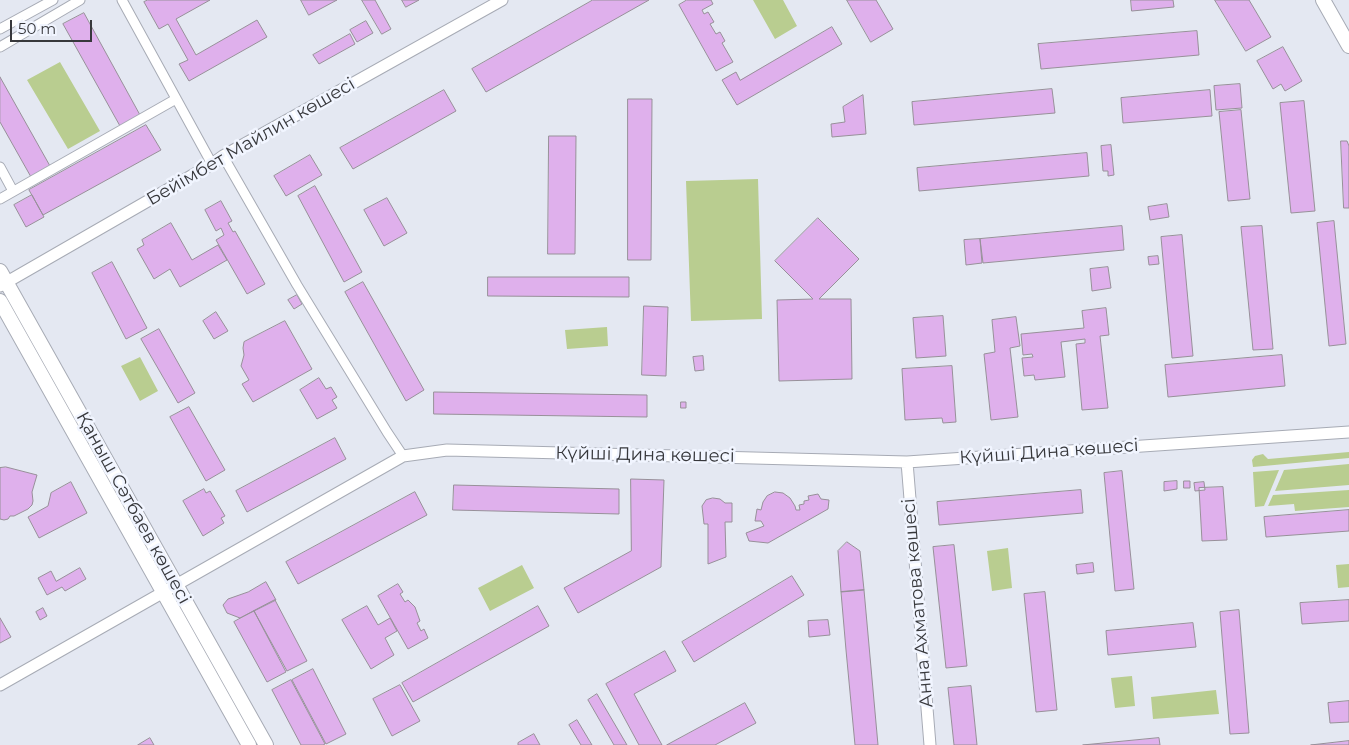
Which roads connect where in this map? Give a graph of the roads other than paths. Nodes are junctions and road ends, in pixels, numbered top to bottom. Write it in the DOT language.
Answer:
graph roads {
  1 [pos="53,0"];
  2 [pos="80,0"];
  3 [pos="122,0"];
  4 [pos="502,0"];
  5 [pos="1323,0"];
  6 [pos="0,29"];
  7 [pos="1349,46"];
  8 [pos="0,47"];
  9 [pos="176,99"];
  10 [pos="223,156"];
  11 [pos="212,164"];
  12 [pos="0,167"];
  13 [pos="13,191"];
  14 [pos="0,199"];
  15 [pos="2,280"];
  16 [pos="0,301"];
  17 [pos="1349,432"];
  18 [pos="404,456"];
  19 [pos="907,462"];
  20 [pos="170,588"];
  21 [pos="0,685"];
  22 [pos="250,745"];
  23 [pos="266,745"];
  24 [pos="930,745"];
  1 -- 6 [label="street"];
  2 -- 8 [label="street"];
  3 -- 9 [label="street"];
  4 -- 10 [label="street, Бейімбет Майлин көшесі"];
  5 -- 7 [label="main road"];
  9 -- 11 [label="street"];
  9 -- 13 [label="street"];
  10 -- 11 [label="street, Бейімбет Майлин көшесі"];
  10 -- 18 [label="street"];
  11 -- 15 [label="street, Бейімбет Майлин көшесі"];
  12 -- 13 [label="street"];
  13 -- 14 [label="street"];
  15 -- 20 [label="main road, Қаныш Сәтбаев көшесі"];
  16 -- 20 [label="main road, Қаныш Сәтбаев көшесі"];
  17 -- 19 [label="street, Күйші Дина көшесі"];
  18 -- 19 [label="street, Күйші Дина көшесі"];
  18 -- 20 [label="street, Күйші Дина көшесі"];
  19 -- 24 [label="street, Анна Ахматова көшесі"];
  20 -- 21 [label="street, Күйші Дина көшесі"];
  20 -- 22 [label="main road, Қаныш Сәтбаев көшесі"];
  20 -- 23 [label="main road, Қаныш Сәтбаев көшесі"];
}
